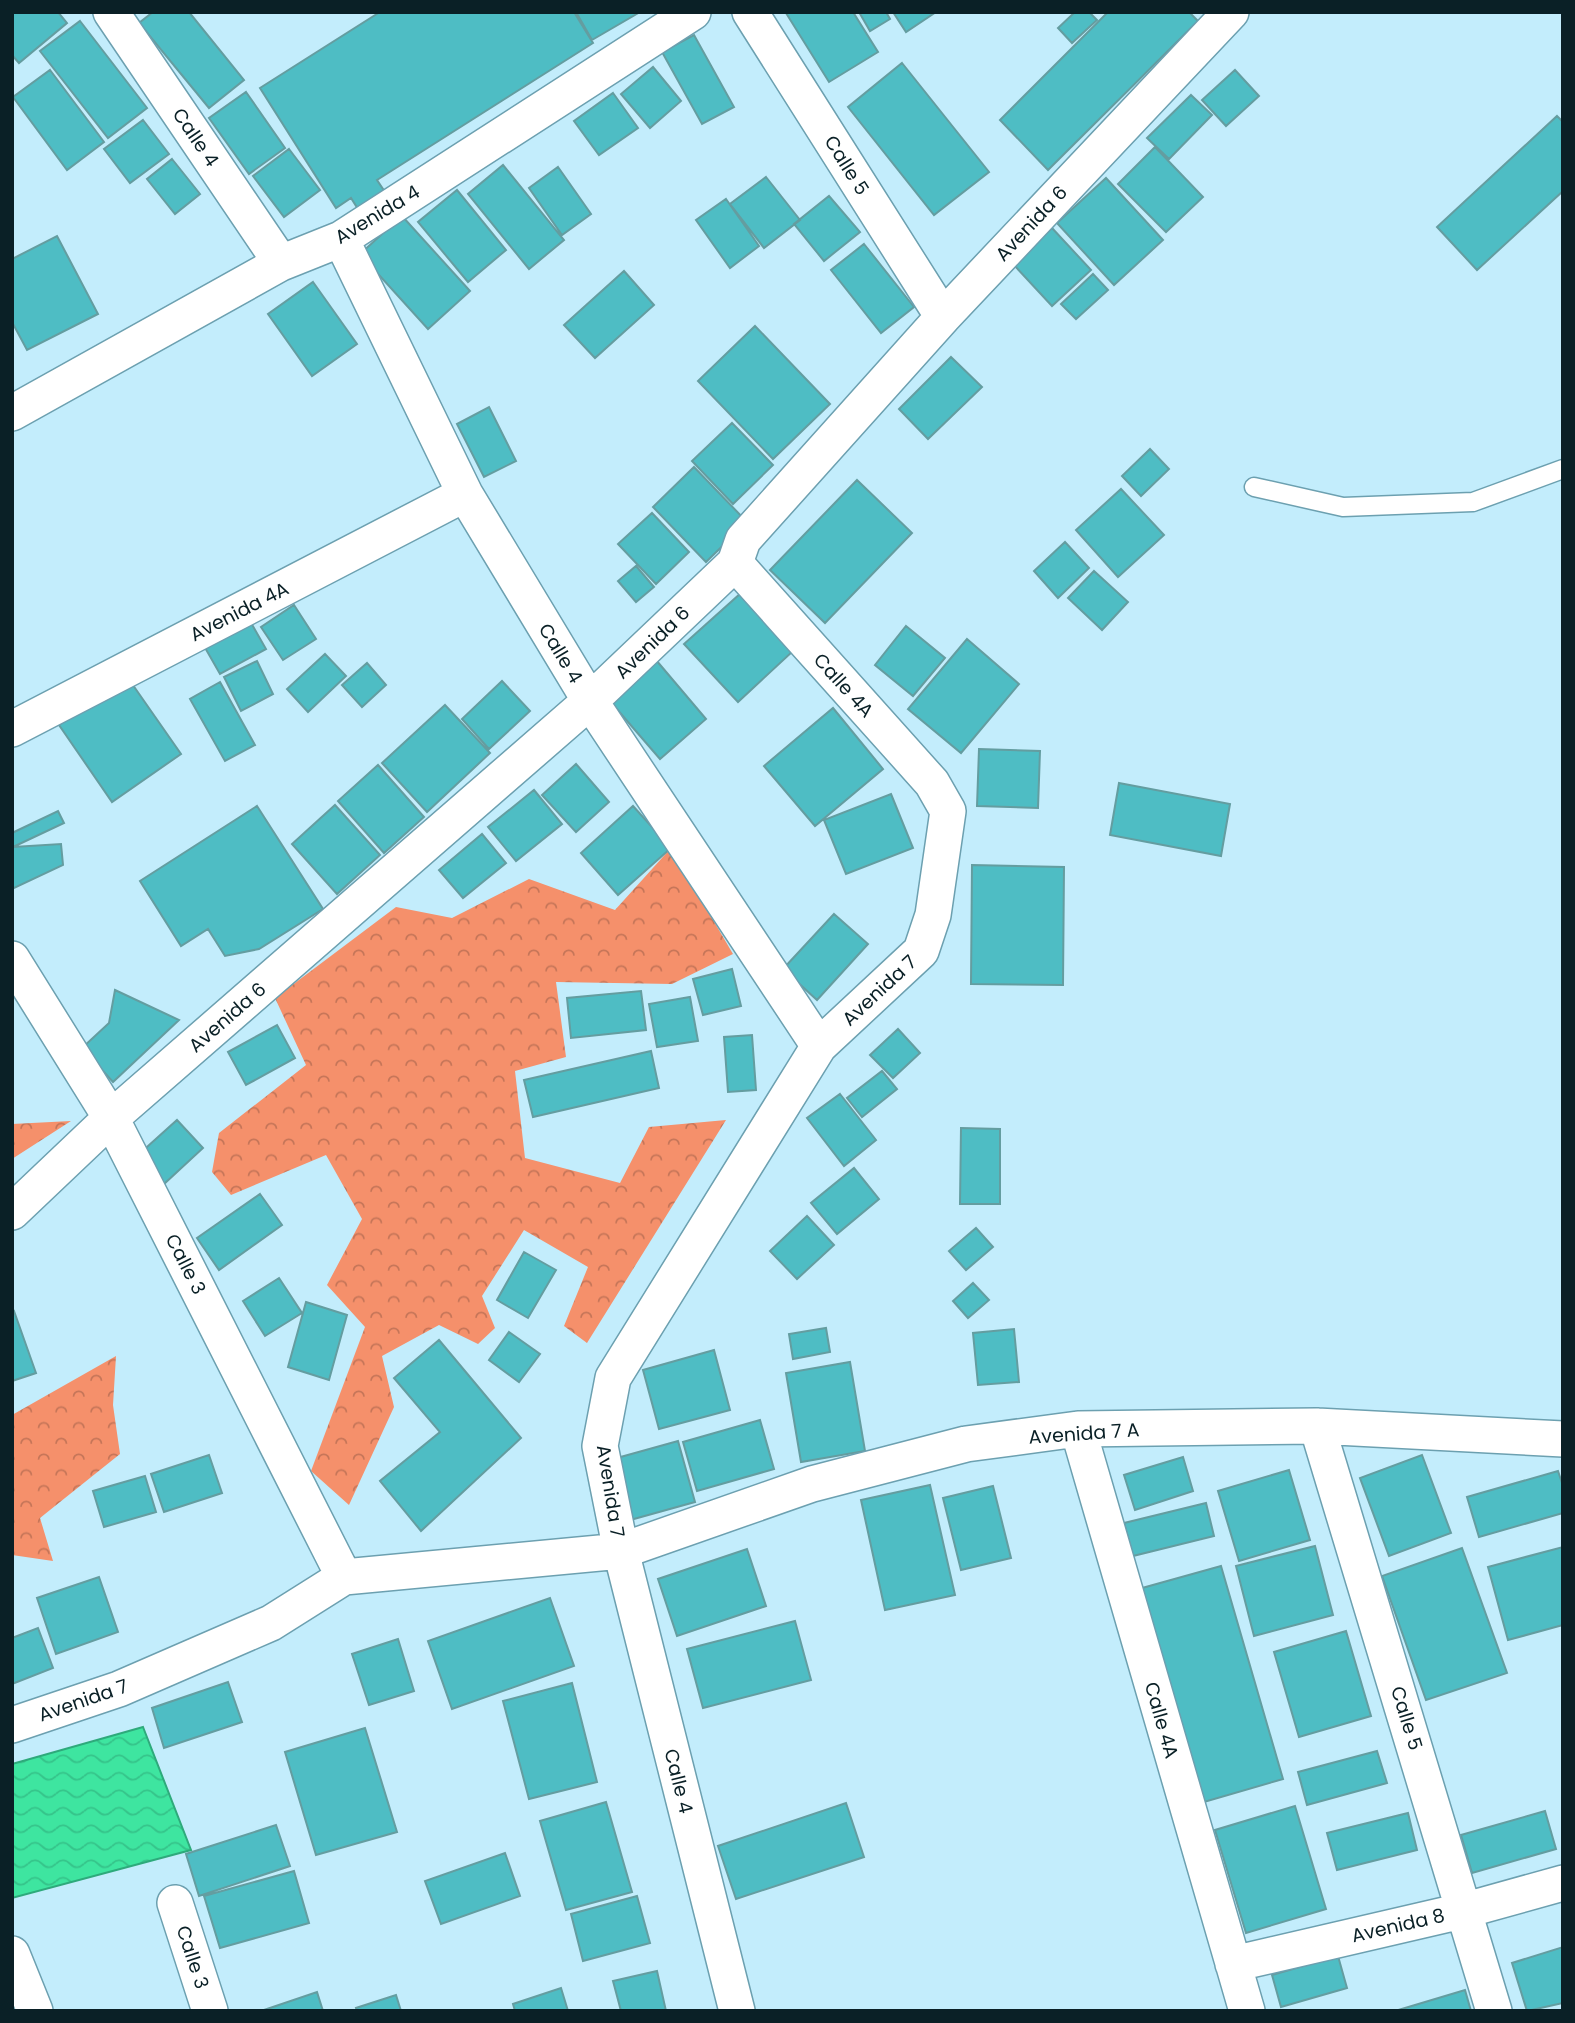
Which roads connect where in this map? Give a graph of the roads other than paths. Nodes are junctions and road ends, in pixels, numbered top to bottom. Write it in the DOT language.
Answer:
graph roads {
  1 [pos="111,12"];
  2 [pos="693,12"];
  3 [pos="750,12"];
  4 [pos="1231,12"];
  5 [pos="341,239"];
  6 [pos="281,262"];
  7 [pos="943,317"];
  8 [pos="12,414"];
  9 [pos="1563,469"];
  10 [pos="1254,487"];
  11 [pos="465,494"];
  12 [pos="735,562"];
  13 [pos="590,701"];
  14 [pos="12,729"];
  15 [pos="948,811"];
  16 [pos="12,959"];
  17 [pos="820,1046"];
  18 [pos="111,1118"];
  19 [pos="12,1212"];
  20 [pos="1317,1426"];
  21 [pos="1078,1429"];
  22 [pos="1563,1439"];
  23 [pos="621,1551"];
  24 [pos="344,1577"];
  25 [pos="12,1725"];
  26 [pos="1563,1883"];
  27 [pos="175,1903"];
  28 [pos="1466,1910"];
  29 [pos="12,1954"];
  30 [pos="1233,1964"];
  31 [pos="35,2011"];
  32 [pos="210,2011"];
  33 [pos="737,2011"];
  34 [pos="1247,2011"];
  35 [pos="1494,2011"];
  1 -- 6 [label="street, Calle 4"];
  2 -- 5 [label="street, Avenida 4"];
  3 -- 7 [label="street, Calle 5"];
  4 -- 7 [label="street, Avenida 6"];
  5 -- 6 [label="street, Avenida 4"];
  5 -- 11 [label="street, Calle 4"];
  6 -- 8 [label="street, Avenida 4"];
  7 -- 12 [label="street, Avenida 6"];
  9 -- 10 [label="lane"];
  11 -- 13 [label="street, Calle 4"];
  11 -- 14 [label="street, Avenida 4A"];
  12 -- 13 [label="street, Avenida 6"];
  12 -- 15 [label="street, Calle 4A"];
  13 -- 17 [label="street, Calle 4"];
  13 -- 18 [label="street, Avenida 6"];
  15 -- 17 [label="street, Avenida 7"];
  16 -- 18 [label="street, Calle 3"];
  17 -- 23 [label="street, Avenida 7"];
  18 -- 19 [label="street, Avenida 6"];
  18 -- 24 [label="street, Calle 3"];
  20 -- 21 [label="street, Avenida 7 A"];
  20 -- 22 [label="street, Avenida 7 A"];
  20 -- 28 [label="street, Calle 5"];
  21 -- 23 [label="street, Avenida 7 A"];
  21 -- 30 [label="street, Calle 4A"];
  23 -- 24 [label="street, Avenida 7"];
  23 -- 33 [label="street, Calle 4"];
  24 -- 25 [label="street, Avenida 7"];
  26 -- 28 [label="street, Avenida 8"];
  27 -- 32 [label="street, Calle 3"];
  28 -- 30 [label="street, Avenida 8"];
  28 -- 35 [label="street, Calle 5"];
  29 -- 31 [label="street"];
  30 -- 34 [label="street, Calle 4A"];
}
